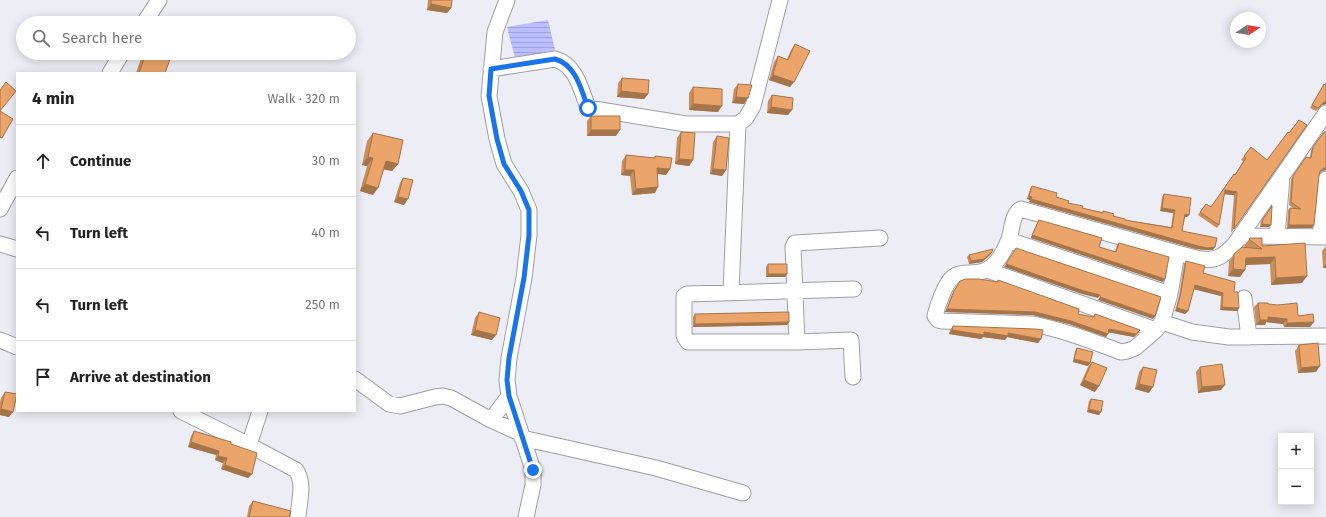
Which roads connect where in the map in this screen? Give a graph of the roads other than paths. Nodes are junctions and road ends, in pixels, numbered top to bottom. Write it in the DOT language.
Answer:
graph roads {
  1 [pos="159,0"];
  2 [pos="507,0"];
  3 [pos="780,0"];
  4 [pos="149,16"];
  5 [pos="118,60"];
  6 [pos="491,69"];
  7 [pos="111,72"];
  8 [pos="1326,113"];
  9 [pos="738,124"];
  10 [pos="1282,176"];
  11 [pos="1326,179"];
  12 [pos="16,180"];
  13 [pos="0,209"];
  14 [pos="1240,236"];
  15 [pos="1277,236"];
  16 [pos="1323,237"];
  17 [pos="880,238"];
  18 [pos="1009,240"];
  19 [pos="0,244"];
  20 [pos="16,250"];
  21 [pos="1178,253"];
  22 [pos="987,270"];
  23 [pos="854,289"];
  24 [pos="795,291"];
  25 [pos="732,292"];
  26 [pos="1170,294"];
  27 [pos="1244,298"];
  28 [pos="1159,326"];
  29 [pos="1326,336"];
  30 [pos="1249,337"];
  31 [pos="0,340"];
  32 [pos="797,342"];
  33 [pos="16,347"];
  34 [pos="853,377"];
  35 [pos="356,380"];
  36 [pos="509,396"];
  37 [pos="183,412"];
  38 [pos="260,412"];
  39 [pos="491,420"];
  40 [pos="521,435"];
  41 [pos="249,445"];
  42 [pos="743,493"];
  43 [pos="298,517"];
  44 [pos="526,517"];
  1 -- 4 [label="street"];
  2 -- 6 [label="street"];
  3 -- 9 [label="street"];
  5 -- 7 [label="street"];
  6 -- 9 [label="street"];
  6 -- 36 [label="street"];
  8 -- 10 [label="street"];
  9 -- 25 [label="street"];
  10 -- 14 [label="street"];
  10 -- 15 [label="street"];
  11 -- 16 [label="street"];
  12 -- 13 [label="street"];
  14 -- 15 [label="street"];
  14 -- 21 [label="street"];
  15 -- 16 [label="street"];
  17 -- 24 [label="street"];
  18 -- 21 [label="street"];
  18 -- 22 [label="street"];
  18 -- 26 [label="street"];
  19 -- 20 [label="street"];
  21 -- 26 [label="street"];
  22 -- 28 [label="street"];
  22 -- 28 [label="street"];
  23 -- 24 [label="street"];
  24 -- 25 [label="street"];
  24 -- 32 [label="street"];
  25 -- 32 [label="street"];
  26 -- 28 [label="street"];
  27 -- 30 [label="street"];
  28 -- 30 [label="street"];
  29 -- 30 [label="street"];
  31 -- 33 [label="street"];
  32 -- 34 [label="street"];
  35 -- 39 [label="street"];
  36 -- 39 [label="street"];
  36 -- 40 [label="street"];
  37 -- 41 [label="street"];
  38 -- 41 [label="street"];
  39 -- 40 [label="street"];
  40 -- 42 [label="street"];
  40 -- 44 [label="street"];
  41 -- 43 [label="street"];
}
